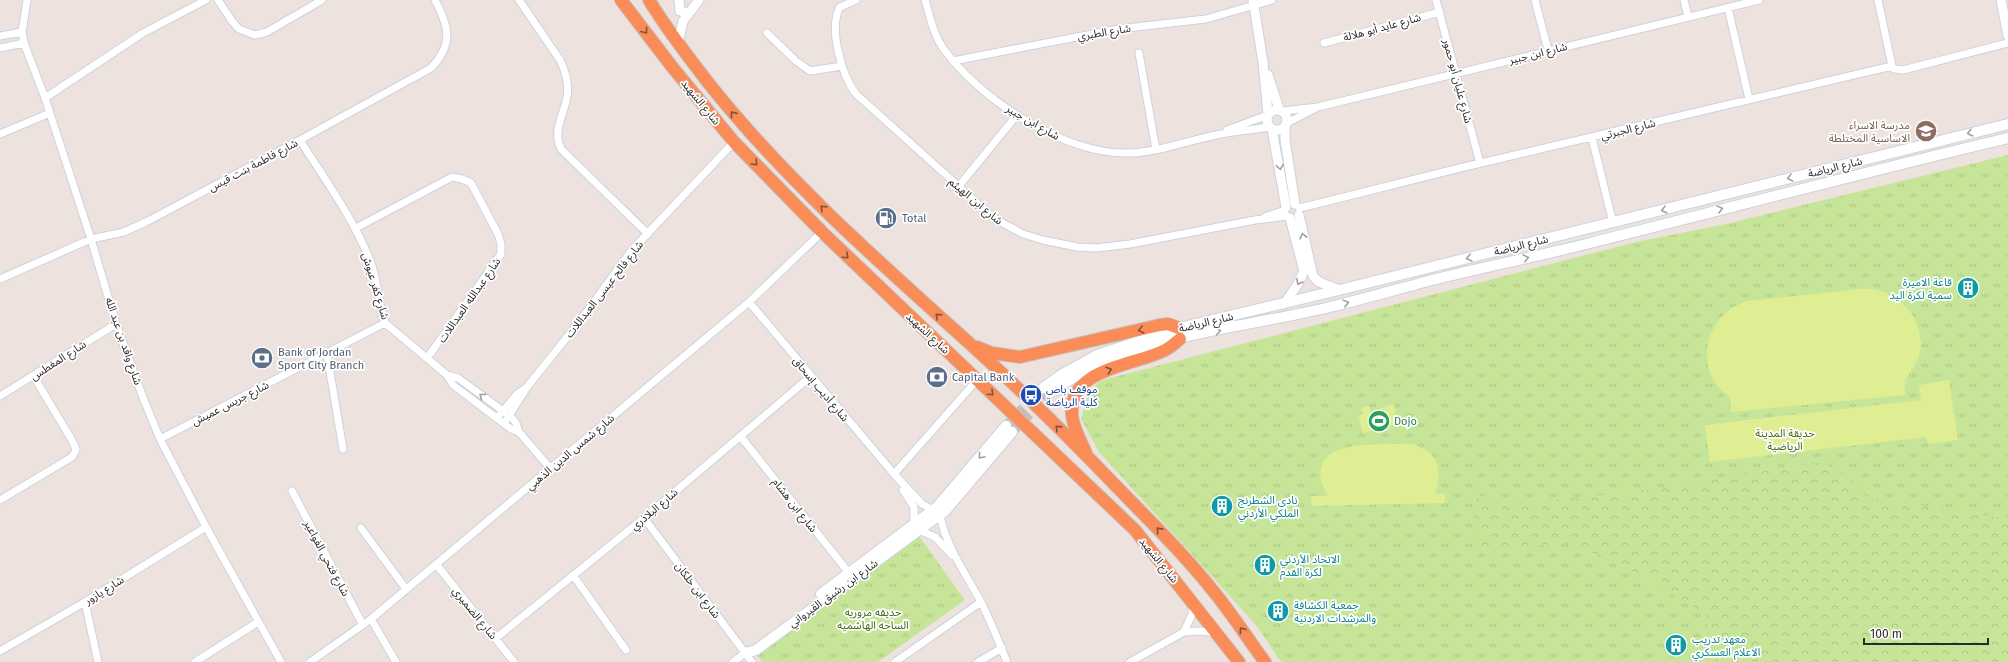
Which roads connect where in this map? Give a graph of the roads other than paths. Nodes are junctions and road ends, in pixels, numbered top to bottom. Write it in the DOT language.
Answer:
graph roads {
  1 [pos="27,0"];
  2 [pos="206,0"];
  3 [pos="218,0"];
  4 [pos="322,0"];
  5 [pos="435,0"];
  6 [pos="519,0"];
  7 [pos="621,0"];
  8 [pos="649,0"];
  9 [pos="679,0"];
  10 [pos="699,0"];
  11 [pos="856,0"];
  12 [pos="925,0"];
  13 [pos="1272,0"];
  14 [pos="1437,0"];
  15 [pos="1535,0"];
  16 [pos="1684,0"];
  17 [pos="1759,0"];
  18 [pos="1878,0"];
  19 [pos="2001,0"];
  20 [pos="1254,3"];
  21 [pos="1728,8"];
  22 [pos="1440,12"];
  23 [pos="688,13"];
  24 [pos="1688,17"];
  25 [pos="22,32"];
  26 [pos="767,33"];
  27 [pos="0,36"];
  28 [pos="2008,36"];
  29 [pos="24,43"];
  30 [pos="678,43"];
  31 [pos="1324,43"];
  32 [pos="2008,43"];
  33 [pos="0,48"];
  34 [pos="1548,50"];
  35 [pos="1139,53"];
  36 [pos="953,61"];
  37 [pos="1263,62"];
  38 [pos="842,66"];
  39 [pos="1892,66"];
  40 [pos="1456,73"];
  41 [pos="45,98"];
  42 [pos="1749,99"];
  43 [pos="1318,106"];
  44 [pos="1281,110"];
  45 [pos="50,113"];
  46 [pos="1016,115"];
  47 [pos="1268,115"];
  48 [pos="2006,123"];
  49 [pos="1286,125"];
  50 [pos="1271,128"];
  51 [pos="0,134"];
  52 [pos="1217,134"];
  53 [pos="1592,138"];
  54 [pos="2008,138"];
  55 [pos="300,140"];
  56 [pos="734,142"];
  57 [pos="1156,150"];
  58 [pos="1854,162"];
  59 [pos="1480,163"];
  60 [pos="1857,175"];
  61 [pos="958,187"];
  62 [pos="1292,211"];
  63 [pos="1614,223"];
  64 [pos="356,228"];
  65 [pos="822,232"];
  66 [pos="648,234"];
  67 [pos="91,239"];
  68 [pos="1416,272"];
  69 [pos="0,279"];
  70 [pos="1418,284"];
  71 [pos="1339,290"];
  72 [pos="749,302"];
  73 [pos="1284,304"];
  74 [pos="385,323"];
  75 [pos="116,324"];
  76 [pos="1180,333"];
  77 [pos="968,342"];
  78 [pos="326,354"];
  79 [pos="428,357"];
  80 [pos="447,375"];
  81 [pos="34,377"];
  82 [pos="810,377"];
  83 [pos="977,380"];
  84 [pos="527,387"];
  85 [pos="1047,391"];
  86 [pos="0,396"];
  87 [pos="503,411"];
  88 [pos="510,416"];
  89 [pos="497,418"];
  90 [pos="504,423"];
  91 [pos="1009,429"];
  92 [pos="519,432"];
  93 [pos="741,437"];
  94 [pos="160,439"];
  95 [pos="343,449"];
  96 [pos="1088,458"];
  97 [pos="550,468"];
  98 [pos="894,474"];
  99 [pos="292,491"];
  100 [pos="0,500"];
  101 [pos="936,513"];
  102 [pos="644,518"];
  103 [pos="206,527"];
  104 [pos="361,528"];
  105 [pos="916,528"];
  106 [pos="957,561"];
  107 [pos="436,564"];
  108 [pos="849,573"];
  109 [pos="573,575"];
  110 [pos="406,589"];
  111 [pos="85,602"];
  112 [pos="981,602"];
  113 [pos="1194,603"];
  114 [pos="371,619"];
  115 [pos="258,622"];
  116 [pos="363,625"];
  117 [pos="1184,632"];
  118 [pos="1217,633"];
  119 [pos="496,638"];
  120 [pos="1002,648"];
  121 [pos="626,650"];
  122 [pos="0,651"];
  123 [pos="745,653"];
  124 [pos="98,662"];
  125 [pos="195,662"];
  126 [pos="281,662"];
  127 [pos="310,662"];
  128 [pos="396,662"];
  129 [pos="514,662"];
  130 [pos="733,662"];
  131 [pos="752,662"];
  132 [pos="896,662"];
  133 [pos="978,662"];
  134 [pos="1007,662"];
  135 [pos="1130,662"];
  136 [pos="1239,662"];
  137 [pos="1265,662"];
  1 -- 25 [label="street, شارع واقد بن عبد الله"];
  2 -- 41 [label="street"];
  3 -- 4 [label="street"];
  5 -- 55 [label="street, شارع فاطمة بنت قيس"];
  6 -- 66 [label="street"];
  7 -- 56 [label="highway, شارع الشهيد, one-way"];
  8 -- 30 [label="highway, شارع الشهيد"];
  9 -- 23 [label="street"];
  10 -- 23 [label="street"];
  11 -- 38 [label="street, شارع ابن الهيثم"];
  12 -- 36 [label="street, شارع ابن جبير"];
  13 -- 20 [label="street"];
  14 -- 22 [label="street, شارع عليان أبو حمور"];
  15 -- 34 [label="street"];
  16 -- 24 [label="street"];
  17 -- 21 [label="street, شارع ابن جبير"];
  18 -- 39 [label="street"];
  19 -- 28 [label="street"];
  20 -- 36 [label="street, شارع الطبري"];
  20 -- 37 [label="street"];
  21 -- 24 [label="street, شارع ابن جبير"];
  21 -- 42 [label="street"];
  22 -- 31 [label="street, شارع عايد أبو هلالة"];
  22 -- 40 [label="street, شارع عليان أبو حمور"];
  23 -- 30 [label="street"];
  24 -- 34 [label="street, شارع ابن جبير"];
  25 -- 27 [label="street"];
  25 -- 29 [label="street, شارع واقد بن عبد الله"];
  26 -- 38 [label="street"];
  29 -- 33 [label="street"];
  29 -- 41 [label="street, شارع واقد بن عبد الله"];
  77 -- 30 [label="highway, شارع الشهيد, one-way"];
  32 -- 39 [label="street, شارع الجبرتي"];
  34 -- 40 [label="street, شارع ابن جبير"];
  35 -- 57 [label="street"];
  36 -- 46 [label="street, شارع ابن جبير"];
  37 -- 44 [label="street"];
  37 -- 47 [label="street"];
  38 -- 61 [label="street, شارع ابن الهيثم"];
  39 -- 42 [label="street, شارع الجبرتي"];
  40 -- 43 [label="street, شارع ابن جبير"];
  40 -- 59 [label="street, شارع عليان أبو حمور"];
  41 -- 45 [label="street, شارع واقد بن عبد الله"];
  42 -- 53 [label="street, شارع الجبرتي"];
  43 -- 44 [label="street, شارع ابن جبير"];
  43 -- 49 [label="street, شارع ابن جبير"];
  44 -- 47 [label="street"];
  44 -- 49 [label="street"];
  45 -- 51 [label="street"];
  45 -- 67 [label="street, شارع واقد بن عبد الله"];
  46 -- 57 [label="street, شارع ابن جبير"];
  46 -- 61 [label="street"];
  47 -- 50 [label="street"];
  47 -- 52 [label="street, شارع ابن جبير"];
  48 -- 58 [label="main road, شارع الرياضة, one-way"];
  49 -- 50 [label="street"];
  49 -- 62 [label="street"];
  50 -- 52 [label="street, شارع ابن جبير"];
  50 -- 62 [label="street, one-way"];
  52 -- 57 [label="street, شارع ابن جبير"];
  53 -- 59 [label="street, شارع الجبرتي"];
  53 -- 63 [label="street"];
  54 -- 60 [label="main road, شارع الرياضة"];
  55 -- 64 [label="street, شارع كفر عبوش"];
  55 -- 67 [label="street, شارع فاطمة بنت قيس"];
  56 -- 65 [label="highway, شارع الشهيد, one-way"];
  56 -- 66 [label="street, شارع فالح عيسى العبداللات"];
  58 -- 60 [label="main road"];
  58 -- 63 [label="main road, شارع الرياضة, one-way"];
  59 -- 62 [label="street, شارع الجبرتي"];
  70 -- 60 [label="main road, شارع الرياضة, one-way"];
  61 -- 62 [label="street, شارع ابن الهيثم"];
  71 -- 62 [label="street, one-way"];
  62 -- 73 [label="street, one-way"];
  63 -- 68 [label="main road, شارع الرياضة, one-way"];
  64 -- 74 [label="street, شارع كفر عبوش"];
  64 -- 79 [label="street, شارع عبدالله العبداللات"];
  65 -- 72 [label="street, شارع شمس الدين الذهبي"];
  65 -- 83 [label="highway, شارع الشهيد, one-way"];
  66 -- 84 [label="street, شارع فالح عيسى العبداللات"];
  67 -- 69 [label="street, شارع فاطمة بنت قيس"];
  67 -- 75 [label="street, شارع واقد بن عبد الله"];
  68 -- 70 [label="main road"];
  68 -- 71 [label="main road, شارع الرياضة"];
  76 -- 70 [label="main road, شارع الرياضة, one-way"];
  71 -- 73 [label="main road, شارع الرياضة"];
  72 -- 82 [label="street, شارع أديب إسحاق"];
  72 -- 97 [label="street, شارع شمس الدين الذهبي"];
  73 -- 76 [label="main road, شارع الرياضة"];
  74 -- 78 [label="street, شارع جريس عميش"];
  74 -- 79 [label="street, شارع كفر عبوش"];
  75 -- 81 [label="street, شارع المغطس"];
  75 -- 94 [label="street, شارع واقد بن عبد الله"];
  76 -- 77 [label="highway, one-way"];
  76 -- 85 [label="main road, شارع الرياضة"];
  96 -- 76 [label="highway, one-way"];
  96 -- 77 [label="highway, شارع الشهيد, one-way"];
  78 -- 94 [label="street, شارع جريس عميش"];
  78 -- 95 [label="street"];
  79 -- 80 [label="street, شارع كفر عبوش"];
  87 -- 80 [label="street, شارع كفر عبوش, one-way"];
  80 -- 89 [label="street, شارع كفر عبوش"];
  81 -- 86 [label="street, شارع المغطس"];
  81 -- 100 [label="street"];
  82 -- 93 [label="street, شارع البلاذري"];
  82 -- 98 [label="street, شارع أديب إسحاق"];
  83 -- 98 [label="street"];
  83 -- 113 [label="highway, شارع الشهيد, one-way"];
  84 -- 87 [label="street, شارع فالح عيسى العبداللات"];
  84 -- 88 [label="street, شارع فالح عيسى العبداللات"];
  87 -- 88 [label="street, شارع كفر عبوش"];
  87 -- 89 [label="street, شارع فالح عيسى العبداللات"];
  88 -- 90 [label="street, شارع فالح عيسى العبداللات"];
  88 -- 92 [label="street, شارع كفر عبوش"];
  89 -- 90 [label="street, شارع كفر عبوش"];
  90 -- 92 [label="street, شارع كفر عبوش"];
  91 -- 101 [label="main road"];
  92 -- 97 [label="street, شارع كفر عبوش"];
  93 -- 102 [label="street, شارع البلاذري"];
  93 -- 108 [label="street, شارع ابن هشام"];
  94 -- 103 [label="street, شارع واقد بن عبد الله"];
  137 -- 96 [label="highway, شارع الشهيد, one-way"];
  97 -- 107 [label="street, شارع شمس الدين الذهبي"];
  98 -- 101 [label="street, شارع أديب إسحاق"];
  98 -- 105 [label="street, شارع أديب إسحاق"];
  99 -- 116 [label="street, شارع فتحي الفواعير"];
  101 -- 105 [label="main road"];
  101 -- 106 [label="street"];
  102 -- 109 [label="street, شارع البلاذري"];
  102 -- 123 [label="street, شارع ابن خلكان"];
  103 -- 111 [label="street, شارع يازور"];
  103 -- 115 [label="street, شارع واقد بن عبد الله"];
  104 -- 110 [label="street"];
  105 -- 106 [label="street"];
  105 -- 108 [label="main road, شارع ابن رشيق القيرواني"];
  105 -- 123 [label="main road, شارع ابن رشيق القيرواني"];
  106 -- 112 [label="street"];
  107 -- 110 [label="street, شارع شمس الدين الذهبي"];
  107 -- 119 [label="street, شارع الضميري"];
  108 -- 123 [label="main road, شارع ابن رشيق القيرواني"];
  109 -- 119 [label="street, شارع البلاذري"];
  109 -- 121 [label="street"];
  110 -- 114 [label="street, شارع شمس الدين الذهبي"];
  111 -- 122 [label="street, شارع يازور"];
  111 -- 124 [label="street"];
  112 -- 120 [label="street"];
  112 -- 132 [label="street"];
  113 -- 117 [label="street"];
  113 -- 118 [label="highway, شارع الشهيد"];
  114 -- 116 [label="street, شارع شمس الدين الذهبي"];
  114 -- 128 [label="street"];
  115 -- 125 [label="street"];
  115 -- 126 [label="street, شارع واقد بن عبد الله"];
  116 -- 127 [label="street, شارع شمس الدين الذهبي"];
  117 -- 118 [label="street"];
  117 -- 135 [label="street"];
  118 -- 136 [label="highway, شارع الشهيد"];
  119 -- 129 [label="street, شارع الضميري"];
  120 -- 133 [label="street"];
  120 -- 134 [label="street"];
  123 -- 130 [label="street, شارع ابن رشيق القيرواني"];
  123 -- 131 [label="street, شارع ابن خلكان"];
}
